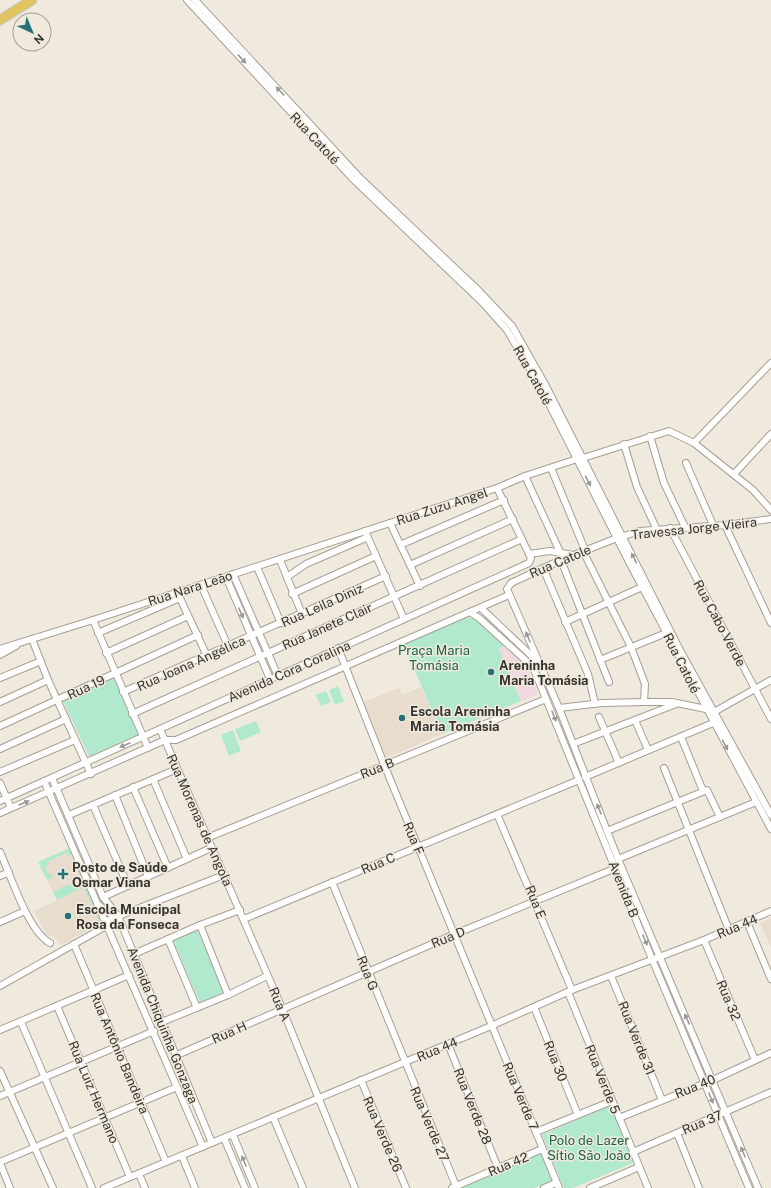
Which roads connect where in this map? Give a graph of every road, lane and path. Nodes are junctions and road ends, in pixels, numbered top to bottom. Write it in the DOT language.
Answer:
graph roads {
  1 [pos="32,0"];
  2 [pos="187,0"];
  3 [pos="194,0"];
  4 [pos="0,20"];
  5 [pos="302,119"];
  6 [pos="771,363"];
  7 [pos="771,434"];
  8 [pos="650,436"];
  9 [pos="694,443"];
  10 [pos="624,444"];
  11 [pos="580,458"];
  12 [pos="686,463"];
  13 [pos="551,468"];
  14 [pos="734,474"];
  15 [pos="526,476"];
  16 [pos="497,488"];
  17 [pos="504,500"];
  18 [pos="771,508"];
  19 [pos="771,518"];
  20 [pos="513,519"];
  21 [pos="390,523"];
  22 [pos="713,525"];
  23 [pos="725,525"];
  24 [pos="685,527"];
  25 [pos="670,528"];
  26 [pos="657,530"];
  27 [pos="358,534"];
  28 [pos="366,534"];
  29 [pos="620,537"];
  30 [pos="522,539"];
  31 [pos="400,545"];
  32 [pos="584,551"];
  33 [pos="560,552"];
  34 [pos="573,555"];
  35 [pos="376,556"];
  36 [pos="530,556"];
  37 [pos="280,560"];
  38 [pos="560,560"];
  39 [pos="410,565"];
  40 [pos="257,567"];
  41 [pos="543,568"];
  42 [pos="233,574"];
  43 [pos="386,576"];
  44 [pos="226,577"];
  45 [pos="287,577"];
  46 [pos="201,585"];
  47 [pos="420,586"];
  48 [pos="642,587"];
  49 [pos="508,592"];
  50 [pos="292,594"];
  51 [pos="179,596"];
  52 [pos="395,596"];
  53 [pos="610,603"];
  54 [pos="481,608"];
  55 [pos="470,612"];
  56 [pos="302,614"];
  57 [pos="582,615"];
  58 [pos="188,616"];
  59 [pos="404,619"];
  60 [pos="93,620"];
  61 [pos="565,622"];
  62 [pos="281,623"];
  63 [pos="771,623"];
  64 [pos="98,633"];
  65 [pos="259,633"];
  66 [pos="666,633"];
  67 [pos="198,635"];
  68 [pos="251,636"];
  69 [pos="32,639"];
  70 [pos="22,642"];
  71 [pos="228,646"];
  72 [pos="338,648"];
  73 [pos="631,648"];
  74 [pos="0,649"];
  75 [pos="267,653"];
  76 [pos="106,654"];
  77 [pos="0,655"];
  78 [pos="207,656"];
  79 [pos="260,656"];
  80 [pos="600,660"];
  81 [pos="40,661"];
  82 [pos="539,662"];
  83 [pos="344,666"];
  84 [pos="115,673"];
  85 [pos="278,676"];
  86 [pos="0,678"];
  87 [pos="270,679"];
  88 [pos="48,680"];
  89 [pos="771,680"];
  90 [pos="609,682"];
  91 [pos="754,688"];
  92 [pos="123,692"];
  93 [pos="546,699"];
  94 [pos="57,700"];
  95 [pos="0,702"];
  96 [pos="644,702"];
  97 [pos="595,704"];
  98 [pos="676,704"];
  99 [pos="559,708"];
  100 [pos="706,709"];
  101 [pos="714,712"];
  102 [pos="132,714"];
  103 [pos="599,717"];
  104 [pos="771,718"];
  105 [pos="66,720"];
  106 [pos="635,720"];
  107 [pos="714,723"];
  108 [pos="0,726"];
  109 [pos="160,729"];
  110 [pos="605,731"];
  111 [pos="143,737"];
  112 [pos="681,737"];
  113 [pos="75,740"];
  114 [pos="165,740"];
  115 [pos="573,744"];
  116 [pos="148,748"];
  117 [pos="0,749"];
  118 [pos="648,750"];
  119 [pos="86,762"];
  120 [pos="619,763"];
  121 [pos="384,765"];
  122 [pos="664,768"];
  123 [pos="177,769"];
  124 [pos="747,771"];
  125 [pos="0,772"];
  126 [pos="91,774"];
  127 [pos="741,774"];
  128 [pos="52,778"];
  129 [pos="582,778"];
  130 [pos="153,779"];
  131 [pos="44,782"];
  132 [pos="0,783"];
  133 [pos="134,787"];
  134 [pos="57,789"];
  135 [pos="703,791"];
  136 [pos="49,792"];
  137 [pos="115,795"];
  138 [pos="7,798"];
  139 [pos="0,801"];
  140 [pos="678,801"];
  141 [pos="756,802"];
  142 [pos="93,805"];
  143 [pos="11,808"];
  144 [pos="0,813"];
  145 [pos="497,814"];
  146 [pos="69,815"];
  147 [pos="771,815"];
  148 [pos="720,817"];
  149 [pos="771,829"];
  150 [pos="690,830"];
  151 [pos="608,831"];
  152 [pos="207,838"];
  153 [pos="418,847"];
  154 [pos="211,848"];
  155 [pos="0,852"];
  156 [pos="187,859"];
  157 [pos="618,859"];
  158 [pos="168,868"];
  159 [pos="616,868"];
  160 [pos="9,872"];
  161 [pos="224,875"];
  162 [pos="0,876"];
  163 [pos="148,876"];
  164 [pos="332,882"];
  165 [pos="128,886"];
  166 [pos="103,897"];
  167 [pos="535,901"];
  168 [pos="98,904"];
  169 [pos="25,910"];
  170 [pos="240,910"];
  171 [pos="771,912"];
  172 [pos="118,916"];
  173 [pos="244,919"];
  174 [pos="0,922"];
  175 [pos="746,922"];
  176 [pos="107,923"];
  177 [pos="200,925"];
  178 [pos="729,930"];
  179 [pos="455,934"];
  180 [pos="168,939"];
  181 [pos="704,940"];
  182 [pos="50,943"];
  183 [pos="74,944"];
  184 [pos="134,954"];
  185 [pos="659,956"];
  186 [pos="652,959"];
  187 [pos="367,972"];
  188 [pos="129,975"];
  189 [pos="267,976"];
  190 [pos="611,976"];
  191 [pos="771,979"];
  192 [pos="0,986"];
  193 [pos="94,990"];
  194 [pos="570,991"];
  195 [pos="228,995"];
  196 [pos="57,1006"];
  197 [pos="198,1008"];
  198 [pos="282,1008"];
  199 [pos="534,1008"];
  200 [pos="21,1022"];
  201 [pos="162,1022"];
  202 [pos="491,1026"];
  203 [pos="0,1030"];
  204 [pos="154,1031"];
  205 [pos="694,1036"];
  206 [pos="686,1040"];
  207 [pos="448,1044"];
  208 [pos="118,1046"];
  209 [pos="771,1053"];
  210 [pos="175,1056"];
  211 [pos="755,1060"];
  212 [pos="82,1062"];
  213 [pos="404,1062"];
  214 [pos="0,1070"];
  215 [pos="46,1077"];
  216 [pos="361,1080"];
  217 [pos="713,1080"];
  218 [pos="705,1083"];
  219 [pos="177,1087"];
  220 [pos="9,1092"];
  221 [pos="770,1094"];
  222 [pos="0,1096"];
  223 [pos="318,1098"];
  224 [pos="662,1100"];
  225 [pos="612,1101"];
  226 [pos="141,1103"];
  227 [pos="726,1112"];
  228 [pos="578,1115"];
  229 [pos="718,1115"];
  230 [pos="273,1117"];
  231 [pos="105,1118"];
  232 [pos="619,1118"];
  233 [pos="70,1132"];
  234 [pos="536,1132"];
  235 [pos="677,1133"];
  236 [pos="233,1135"];
  237 [pos="224,1138"];
  238 [pos="212,1143"];
  239 [pos="203,1147"];
  240 [pos="34,1148"];
  241 [pos="542,1149"];
  242 [pos="633,1152"];
  243 [pos="182,1156"];
  244 [pos="166,1162"];
  245 [pos="0,1163"];
  246 [pos="639,1167"];
  247 [pos="498,1168"];
  248 [pos="139,1174"];
  249 [pos="130,1177"];
  250 [pos="605,1182"];
  251 [pos="557,1185"];
  252 [pos="454,1187"];
  253 [pos="10,1188"];
  254 [pos="53,1188"];
  255 [pos="92,1188"];
  256 [pos="104,1188"];
  257 [pos="145,1188"];
  258 [pos="195,1188"];
  259 [pos="245,1188"];
  260 [pos="255,1188"];
  261 [pos="304,1188"];
  262 [pos="354,1188"];
  263 [pos="406,1188"];
  264 [pos="544,1188"];
  265 [pos="590,1188"];
  266 [pos="608,1188"];
  267 [pos="648,1188"];
  268 [pos="699,1188"];
  269 [pos="749,1188"];
  270 [pos="758,1188"];
  1 -- 4 [label="highway"];
  2 -- 5 [label="street, Rua Catolé, one-way"];
  5 -- 3 [label="street, Rua Catolé, one-way"];
  5 -- 11 [label="street, Rua Catolé"];
  6 -- 9 [label="street"];
  7 -- 14 [label="street"];
  8 -- 9 [label="street"];
  8 -- 10 [label="street"];
  8 -- 24 [label="street"];
  9 -- 14 [label="street"];
  10 -- 11 [label="street"];
  10 -- 26 [label="street"];
  11 -- 13 [label="street"];
  11 -- 29 [label="street, Rua Catolé"];
  12 -- 22 [label="street"];
  13 -- 15 [label="street"];
  13 -- 32 [label="street"];
  14 -- 18 [label="street"];
  15 -- 16 [label="street"];
  15 -- 33 [label="street"];
  16 -- 17 [label="street, Rua Zuzu Angel"];
  16 -- 21 [label="street, Rua Zuzu Angel"];
  17 -- 20 [label="street, Rua Zuzu Angel"];
  17 -- 31 [label="street"];
  18 -- 19 [label="street"];
  19 -- 23 [label="street, Travessa Jorge Vieira"];
  20 -- 30 [label="street, Rua Zuzu Angel"];
  20 -- 39 [label="street"];
  21 -- 28 [label="street, Rua Zuzu Angel"];
  21 -- 31 [label="street"];
  22 -- 23 [label="street, Travessa Jorge Vieira"];
  22 -- 24 [label="street, Travessa Jorge Vieira"];
  23 -- 63 [label="street"];
  24 -- 25 [label="street, Travessa Jorge Vieira"];
  25 -- 26 [label="street, Travessa Jorge Vieira"];
  25 -- 91 [label="street, Rua Cabo Verde"];
  26 -- 29 [label="street, Travessa Jorge Vieira"];
  27 -- 28 [label="street, Rua Zuzu Angel"];
  27 -- 37 [label="street, Rua Nara Leão"];
  28 -- 35 [label="street"];
  28 -- 45 [label="street"];
  29 -- 32 [label="street, Rua Catole"];
  29 -- 48 [label="street, Rua Catolé"];
  101 -- 29 [label="street, Rua Catolé, one-way"];
  30 -- 36 [label="street, Rua Zuzu Angel"];
  30 -- 47 [label="street, Rua Janete Clair"];
  31 -- 39 [label="street"];
  32 -- 34 [label="street, Rua Catole"];
  32 -- 53 [label="street"];
  33 -- 34 [label="street"];
  33 -- 36 [label="street"];
  34 -- 38 [label="street, Rua Catole"];
  35 -- 43 [label="street"];
  35 -- 50 [label="street"];
  36 -- 59 [label="street, Avenida Cora Coralina"];
  37 -- 40 [label="street, Rua Nara Leão"];
  37 -- 45 [label="street"];
  38 -- 41 [label="street, Rua Catole"];
  38 -- 57 [label="street"];
  39 -- 47 [label="street"];
  40 -- 42 [label="street, Rua Nara Leão"];
  40 -- 62 [label="street"];
  41 -- 49 [label="street, Rua Catole"];
  41 -- 61 [label="street"];
  42 -- 44 [label="street, Rua Nara Leão"];
  42 -- 65 [label="street"];
  43 -- 52 [label="street"];
  43 -- 56 [label="street, Rua Leila Diniz"];
  44 -- 46 [label="street, Rua Nara Leão"];
  44 -- 68 [label="street, one-way"];
  45 -- 50 [label="street"];
  46 -- 51 [label="street, Rua Nara Leão"];
  46 -- 71 [label="street"];
  47 -- 52 [label="street, Rua Janete Clair"];
  48 -- 53 [label="street"];
  48 -- 66 [label="street, Rua Catolé"];
  49 -- 54 [label="street, Avenida Cora Coralina"];
  82 -- 49 [label="street, Avenida B, one-way"];
  50 -- 56 [label="street"];
  51 -- 58 [label="street"];
  51 -- 60 [label="street, Rua Nara Leão"];
  51 -- 64 [label="street, Rua Nara Leão"];
  52 -- 59 [label="street"];
  52 -- 75 [label="street, Rua Janete Clair"];
  53 -- 57 [label="street"];
  53 -- 73 [label="street"];
  54 -- 55 [label="street, Avenida Cora Coralina"];
  54 -- 82 [label="street, Avenida B"];
  55 -- 83 [label="street, Avenida Cora Coralina"];
  55 -- 93 [label="street, Avenida B"];
  56 -- 62 [label="street, Rua Leila Diniz"];
  57 -- 61 [label="street"];
  57 -- 80 [label="street"];
  58 -- 67 [label="street"];
  58 -- 76 [label="street"];
  59 -- 72 [label="street, Avenida Cora Coralina"];
  60 -- 64 [label="street"];
  60 -- 69 [label="street, Rua Nara Leão"];
  61 -- 97 [label="street"];
  62 -- 65 [label="street, Rua Leila Diniz"];
  64 -- 76 [label="street"];
  65 -- 68 [label="street, Rua Joana Angélica"];
  65 -- 75 [label="street"];
  66 -- 73 [label="street"];
  66 -- 100 [label="street, Rua Catolé"];
  67 -- 78 [label="street"];
  67 -- 84 [label="street, Rua 19"];
  68 -- 71 [label="street, Rua Joana Angélica"];
  68 -- 79 [label="street"];
  69 -- 70 [label="street, Rua Nara Leão"];
  69 -- 81 [label="street"];
  70 -- 74 [label="street, Rua Nara Leão"];
  70 -- 77 [label="street, Rua Nara Leão"];
  71 -- 78 [label="street, Rua Joana Angélica"];
  72 -- 83 [label="street, Rua F"];
  72 -- 85 [label="street, Avenida Cora Coralina"];
  73 -- 80 [label="street"];
  73 -- 96 [label="street"];
  75 -- 79 [label="street, Rua Janete Clair"];
  75 -- 85 [label="street"];
  76 -- 84 [label="street"];
  78 -- 92 [label="street, Rua Joana Angélica"];
  79 -- 87 [label="street"];
  79 -- 102 [label="street, Rua Janete Clair"];
  80 -- 90 [label="street"];
  81 -- 86 [label="street"];
  81 -- 88 [label="street"];
  82 -- 99 [label="street, Avenida B"];
  83 -- 114 [label="street, Avenida Cora Coralina"];
  83 -- 121 [label="street, Rua F"];
  84 -- 92 [label="street"];
  84 -- 94 [label="street, Rua 19"];
  85 -- 87 [label="street, Avenida Cora Coralina"];
  87 -- 109 [label="street, Avenida Cora Coralina"];
  88 -- 94 [label="street"];
  88 -- 95 [label="street"];
  89 -- 91 [label="street"];
  91 -- 101 [label="street"];
  91 -- 104 [label="street, Rua Cabo Verde"];
  92 -- 102 [label="street"];
  93 -- 121 [label="street, Rua B"];
  93 -- 129 [label="street, Avenida B, one-way"];
  94 -- 105 [label="street"];
  94 -- 108 [label="street, Rua 19"];
  96 -- 97 [label="street"];
  96 -- 98 [label="street"];
  97 -- 99 [label="street"];
  98 -- 100 [label="street"];
  98 -- 106 [label="street"];
  99 -- 115 [label="street, Avenida B"];
  100 -- 107 [label="street, Rua Catolé"];
  101 -- 124 [label="street, Rua Catolé"];
  102 -- 111 [label="street"];
  103 -- 110 [label="street"];
  105 -- 113 [label="street"];
  105 -- 117 [label="street"];
  106 -- 110 [label="street"];
  106 -- 118 [label="street"];
  107 -- 112 [label="street, Rua C"];
  107 -- 127 [label="street, Rua Catolé, one-way"];
  109 -- 111 [label="street, Avenida Cora Coralina"];
  109 -- 114 [label="street, Rua Morenas de Angola"];
  110 -- 115 [label="street"];
  110 -- 120 [label="street"];
  111 -- 116 [label="street"];
  111 -- 119 [label="street, Avenida Cora Coralina, one-way"];
  112 -- 118 [label="street, Rua C"];
  112 -- 135 [label="street"];
  113 -- 119 [label="street"];
  113 -- 125 [label="street"];
  114 -- 116 [label="street, Avenida Cora Coralina"];
  114 -- 123 [label="street, Rua Morenas de Angola"];
  115 -- 129 [label="street, Avenida B"];
  116 -- 126 [label="street, Avenida Cora Coralina"];
  118 -- 120 [label="street, Rua C"];
  119 -- 126 [label="street"];
  119 -- 128 [label="street, Avenida Cora Coralina"];
  120 -- 129 [label="street, Rua C"];
  121 -- 152 [label="street, Rua B"];
  121 -- 153 [label="street, Rua F"];
  122 -- 140 [label="street"];
  123 -- 130 [label="street"];
  123 -- 152 [label="street, Rua Morenas de Angola"];
  124 -- 127 [label="street"];
  124 -- 147 [label="street, Rua Catolé"];
  126 -- 134 [label="street, Avenida Cora Coralina"];
  127 -- 141 [label="street, Rua Catolé"];
  128 -- 131 [label="street, Avenida Cora Coralina"];
  128 -- 134 [label="street, Avenida Chiquinha Gonzaga"];
  129 -- 145 [label="street, Rua C"];
  151 -- 129 [label="street, Avenida B, one-way"];
  129 -- 159 [label="street, Avenida B"];
  130 -- 133 [label="street"];
  130 -- 156 [label="street"];
  131 -- 136 [label="street"];
  131 -- 138 [label="street, Avenida Cora Coralina"];
  132 -- 138 [label="street"];
  133 -- 137 [label="street"];
  133 -- 158 [label="street"];
  134 -- 136 [label="street, Avenida Cora Coralina"];
  134 -- 146 [label="street, Avenida Chiquinha Gonzaga"];
  135 -- 140 [label="street"];
  135 -- 148 [label="street"];
  143 -- 136 [label="street, Avenida Cora Coralina, one-way"];
  136 -- 168 [label="street"];
  137 -- 142 [label="street"];
  137 -- 163 [label="street"];
  138 -- 139 [label="street, Avenida Cora Coralina"];
  138 -- 143 [label="street"];
  140 -- 150 [label="street"];
  140 -- 151 [label="street"];
  141 -- 148 [label="street"];
  141 -- 149 [label="street, Rua Catolé"];
  142 -- 146 [label="street"];
  142 -- 165 [label="street"];
  143 -- 144 [label="street, Avenida Cora Coralina"];
  145 -- 153 [label="street, Rua C"];
  145 -- 167 [label="street, Rua E"];
  146 -- 166 [label="street, Avenida Chiquinha Gonzaga"];
  148 -- 150 [label="street"];
  150 -- 157 [label="street"];
  150 -- 178 [label="street"];
  151 -- 157 [label="street, Avenida B"];
  152 -- 154 [label="street, Rua Morenas de Angola"];
  153 -- 164 [label="street, Rua C"];
  153 -- 179 [label="street, Rua F"];
  154 -- 156 [label="street"];
  154 -- 161 [label="street, Rua Morenas de Angola"];
  155 -- 160 [label="street"];
  156 -- 158 [label="street"];
  157 -- 185 [label="street, Avenida B"];
  158 -- 163 [label="street"];
  159 -- 167 [label="street, Rua D"];
  159 -- 186 [label="street, Avenida B, one-way"];
  160 -- 162 [label="street"];
  160 -- 169 [label="street"];
  161 -- 170 [label="street, Rua Morenas de Angola"];
  161 -- 172 [label="street"];
  163 -- 165 [label="street"];
  164 -- 173 [label="street, Rua C"];
  164 -- 187 [label="street, Rua G"];
  165 -- 166 [label="street"];
  166 -- 172 [label="street, Avenida Chiquinha Gonzaga"];
  167 -- 179 [label="street, Rua D"];
  167 -- 194 [label="street, Rua E"];
  168 -- 172 [label="street"];
  168 -- 176 [label="street"];
  169 -- 174 [label="street"];
  169 -- 182 [label="street"];
  170 -- 173 [label="street, Rua A"];
  170 -- 177 [label="street"];
  171 -- 175 [label="street, Rua 44"];
  172 -- 176 [label="street"];
  172 -- 184 [label="street, Avenida Chiquinha Gonzaga"];
  173 -- 189 [label="street, Rua A"];
  175 -- 178 [label="street, Rua 44"];
  175 -- 191 [label="street"];
  176 -- 183 [label="street"];
  176 -- 188 [label="street"];
  177 -- 180 [label="street"];
  177 -- 195 [label="street"];
  178 -- 181 [label="street, Rua 44"];
  179 -- 187 [label="street, Rua D"];
  179 -- 202 [label="street, Rua F"];
  180 -- 184 [label="street"];
  180 -- 197 [label="street"];
  181 -- 185 [label="street, Rua 44"];
  181 -- 211 [label="street, Rua 32"];
  183 -- 192 [label="street"];
  183 -- 193 [label="street, Rua Antônio Bandeira"];
  184 -- 201 [label="street, Avenida Chiquinha Gonzaga"];
  185 -- 186 [label="street, Rua 44"];
  205 -- 185 [label="street, Avenida B, one-way"];
  186 -- 190 [label="street, Rua 44"];
  186 -- 206 [label="street, Avenida B"];
  187 -- 198 [label="street, Rua D"];
  187 -- 213 [label="street, Rua G"];
  188 -- 193 [label="street"];
  188 -- 204 [label="street"];
  189 -- 195 [label="street"];
  189 -- 198 [label="street, Rua A"];
  190 -- 194 [label="street, Rua 44"];
  190 -- 224 [label="street, Rua Verde 31"];
  193 -- 196 [label="street"];
  193 -- 208 [label="street, Rua Antônio Bandeira"];
  194 -- 199 [label="street, Rua 44"];
  194 -- 225 [label="street, Rua Verde 5"];
  195 -- 197 [label="street"];
  196 -- 200 [label="street"];
  196 -- 212 [label="street, Rua Luiz Hermano"];
  197 -- 201 [label="street"];
  198 -- 210 [label="street, Rua H"];
  198 -- 223 [label="street, Rua A"];
  199 -- 202 [label="street, Rua 44"];
  199 -- 228 [label="street, Rua 30"];
  200 -- 203 [label="street"];
  200 -- 215 [label="street"];
  201 -- 210 [label="street, Avenida Chiquinha Gonzaga"];
  202 -- 207 [label="street, Rua 44"];
  202 -- 234 [label="street, Rua Verde 7"];
  204 -- 208 [label="street"];
  204 -- 219 [label="street"];
  205 -- 206 [label="street"];
  205 -- 217 [label="street, Avenida B"];
  206 -- 218 [label="street, Avenida B"];
  207 -- 213 [label="street, Rua 44"];
  207 -- 247 [label="street, Rua Verde 28"];
  208 -- 212 [label="street"];
  208 -- 226 [label="street, Rua Antônio Bandeira"];
  209 -- 211 [label="street, Rua 40"];
  210 -- 238 [label="street, Avenida Chiquinha Gonzaga"];
  211 -- 217 [label="street, Rua 40"];
  212 -- 215 [label="street"];
  212 -- 231 [label="street, Rua Luiz Hermano"];
  213 -- 216 [label="street, Rua 44"];
  213 -- 252 [label="street, Rua Verde 27"];
  214 -- 220 [label="street"];
  215 -- 220 [label="street"];
  215 -- 233 [label="street"];
  216 -- 223 [label="street, Rua 44"];
  216 -- 263 [label="street, Rua Verde 26"];
  217 -- 218 [label="street, Rua 40"];
  217 -- 227 [label="street, Avenida B"];
  218 -- 224 [label="street, Rua 40"];
  218 -- 229 [label="street, Avenida B, one-way"];
  219 -- 226 [label="street"];
  219 -- 239 [label="street"];
  220 -- 222 [label="street"];
  220 -- 240 [label="street"];
  221 -- 227 [label="street, Rua 37"];
  223 -- 230 [label="street, Rua 44"];
  223 -- 262 [label="street, Rua A"];
  224 -- 232 [label="street, Rua 40"];
  225 -- 228 [label="street"];
  225 -- 232 [label="street, Rua Verde 5"];
  226 -- 231 [label="street"];
  226 -- 244 [label="street, Rua Antônio Bandeira"];
  227 -- 229 [label="street, Rua 37"];
  270 -- 227 [label="street, Avenida B, one-way"];
  228 -- 234 [label="street"];
  229 -- 235 [label="street, Rua 37"];
  229 -- 269 [label="street, Avenida B"];
  230 -- 236 [label="street, Rua 44"];
  230 -- 261 [label="street"];
  231 -- 233 [label="street"];
  231 -- 249 [label="street, Rua Luiz Hermano"];
  232 -- 242 [label="street, Rua Verde 5"];
  233 -- 240 [label="street"];
  233 -- 255 [label="street"];
  234 -- 241 [label="street, Rua Verde 7"];
  235 -- 242 [label="street, Rua 37"];
  235 -- 268 [label="street"];
  236 -- 237 [label="street, Rua 44"];
  260 -- 236 [label="street, one-way"];
  237 -- 238 [label="street, Rua 44"];
  237 -- 259 [label="street"];
  238 -- 239 [label="street, Rua 44"];
  239 -- 243 [label="street, Rua 44"];
  240 -- 245 [label="street"];
  240 -- 254 [label="street"];
  241 -- 247 [label="street, Rua 42"];
  241 -- 251 [label="street, Rua Verde 7"];
  242 -- 246 [label="street, Rua Verde 5"];
  243 -- 244 [label="street, Rua 44"];
  243 -- 258 [label="street"];
  244 -- 248 [label="street, Rua 44"];
  245 -- 253 [label="street"];
  246 -- 250 [label="street"];
  246 -- 267 [label="street, Rua Verde 5"];
  247 -- 252 [label="street, Rua 42"];
  248 -- 249 [label="street, Rua 44"];
  248 -- 257 [label="street"];
  249 -- 256 [label="street, Rua 44"];
  250 -- 265 [label="street"];
  250 -- 266 [label="street"];
  251 -- 264 [label="street"];
}
